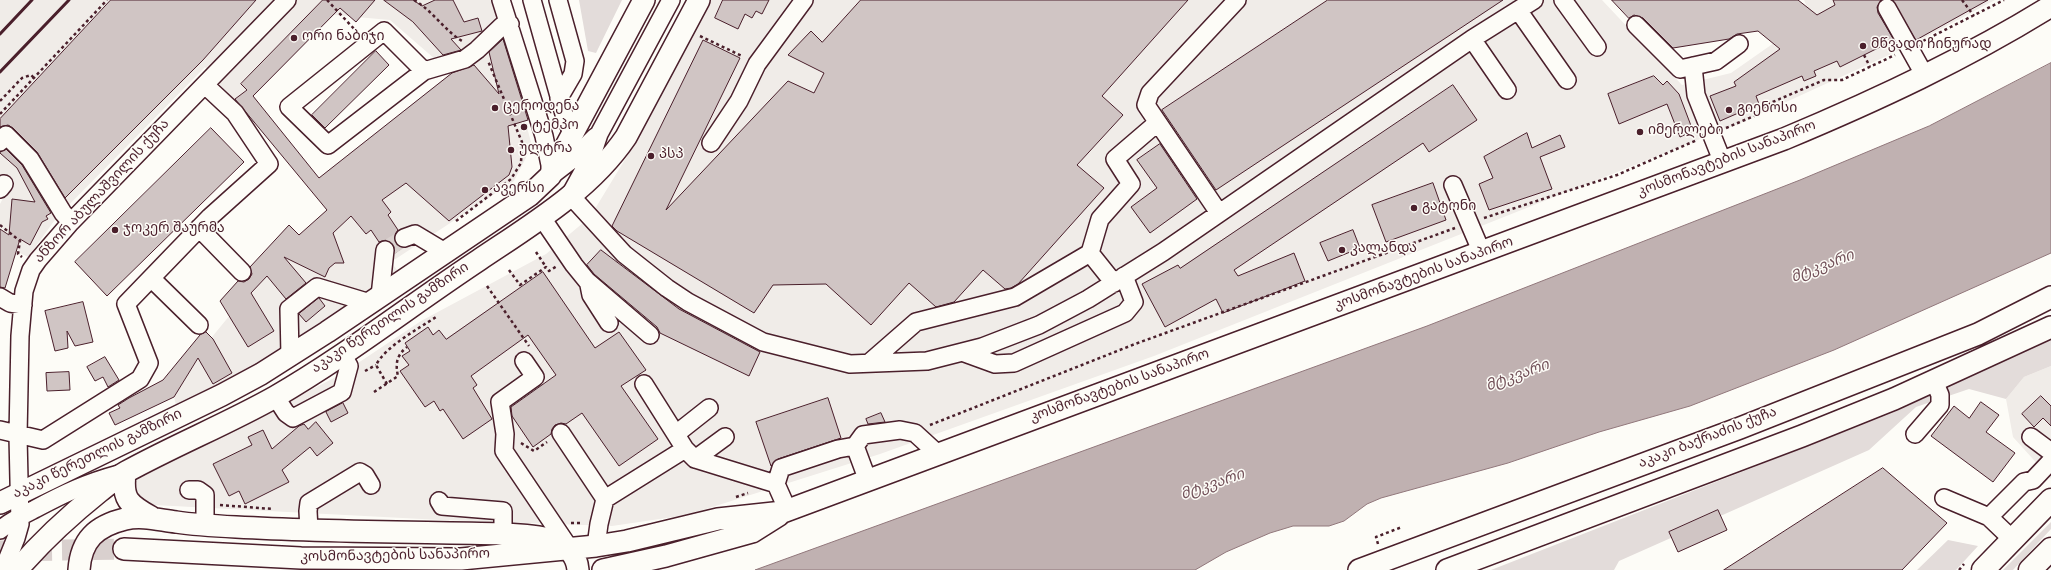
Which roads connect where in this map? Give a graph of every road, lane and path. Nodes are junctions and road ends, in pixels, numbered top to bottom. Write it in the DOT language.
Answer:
graph roads {
  1 [pos="107,0"];
  2 [pos="287,0"];
  3 [pos="327,0"];
  4 [pos="414,0"];
  5 [pos="501,0"];
  6 [pos="532,0"];
  7 [pos="558,0"];
  8 [pos="644,0"];
  9 [pos="672,0"];
  10 [pos="699,0"];
  11 [pos="804,0"];
  12 [pos="1237,0"];
  13 [pos="1534,0"];
  14 [pos="1563,0"];
  15 [pos="1962,0"];
  16 [pos="2051,6"];
  17 [pos="1887,8"];
  18 [pos="1518,10"];
  19 [pos="1974,16"];
  20 [pos="510,24"];
  21 [pos="1636,25"];
  22 [pos="699,36"];
  23 [pos="1472,39"];
  24 [pos="368,44"];
  25 [pos="1739,44"];
  26 [pos="1597,47"];
  27 [pos="477,50"];
  28 [pos="1864,55"];
  29 [pos="757,64"];
  30 [pos="1693,66"];
  31 [pos="1870,67"];
  32 [pos="424,72"];
  33 [pos="1925,76"];
  34 [pos="34,78"];
  35 [pos="1567,80"];
  36 [pos="205,85"];
  37 [pos="1507,90"];
  38 [pos="560,98"];
  39 [pos="0,101"];
  40 [pos="0,114"];
  41 [pos="1157,123"];
  42 [pos="572,133"];
  43 [pos="599,134"];
  44 [pos="0,142"];
  45 [pos="711,144"];
  46 [pos="1723,163"];
  47 [pos="550,176"];
  48 [pos="1453,185"];
  49 [pos="570,195"];
  50 [pos="1219,213"];
  51 [pos="542,218"];
  52 [pos="71,222"];
  53 [pos="451,225"];
  54 [pos="0,226"];
  55 [pos="199,228"];
  56 [pos="404,238"];
  57 [pos="385,250"];
  58 [pos="445,252"];
  59 [pos="536,252"];
  60 [pos="1090,253"];
  61 [pos="1482,253"];
  62 [pos="24,258"];
  63 [pos="559,264"];
  64 [pos="546,267"];
  65 [pos="509,270"];
  66 [pos="242,272"];
  67 [pos="151,278"];
  68 [pos="1119,279"];
  69 [pos="588,281"];
  70 [pos="487,286"];
  71 [pos="0,297"];
  72 [pos="2051,297"];
  73 [pos="375,299"];
  74 [pos="23,305"];
  75 [pos="436,317"];
  76 [pos="609,323"];
  77 [pos="199,325"];
  78 [pos="2051,327"];
  79 [pos="650,335"];
  80 [pos="407,347"];
  81 [pos="962,352"];
  82 [pos="527,354"];
  83 [pos="290,356"];
  84 [pos="345,360"];
  85 [pos="869,363"];
  86 [pos="1934,381"];
  87 [pos="386,384"];
  88 [pos="644,384"];
  89 [pos="374,392"];
  90 [pos="276,396"];
  91 [pos="709,408"];
  92 [pos="0,430"];
  93 [pos="561,433"];
  94 [pos="505,434"];
  95 [pos="676,434"];
  96 [pos="1915,434"];
  97 [pos="18,436"];
  98 [pos="724,437"];
  99 [pos="2031,437"];
  100 [pos="855,446"];
  101 [pos="2051,452"];
  102 [pos="690,454"];
  103 [pos="939,455"];
  104 [pos="2051,461"];
  105 [pos="125,473"];
  106 [pos="868,481"];
  107 [pos="776,484"];
  108 [pos="371,485"];
  109 [pos="189,490"];
  110 [pos="21,492"];
  111 [pos="1944,498"];
  112 [pos="605,499"];
  113 [pos="2051,500"];
  114 [pos="439,501"];
  115 [pos="0,503"];
  116 [pos="786,511"];
  117 [pos="21,516"];
  118 [pos="151,517"];
  119 [pos="1989,517"];
  120 [pos="205,525"];
  121 [pos="1402,527"];
  122 [pos="0,530"];
  123 [pos="309,530"];
  124 [pos="752,532"];
  125 [pos="503,534"];
  126 [pos="2012,539"];
  127 [pos="1379,544"];
  128 [pos="596,546"];
  129 [pos="124,549"];
  130 [pos="570,549"];
  131 [pos="3,570"];
  132 [pos="17,570"];
  133 [pos="79,570"];
  134 [pos="578,570"];
  135 [pos="603,570"];
  136 [pos="668,570"];
  137 [pos="1359,570"];
  138 [pos="1447,570"];
  139 [pos="1983,570"];
  1 -- 34 [label="path"];
  2 -- 36 [label="street, ანზორ აბულაშვილის ქუჩა"];
  3 -- 24 [label="path"];
  4 -- 27 [label="path"];
  5 -- 20 [label="street"];
  6 -- 38 [label="street"];
  7 -- 38 [label="street"];
  8 -- 42 [label="main road, აკაკი წერეთლის გამზირი"];
  9 -- 43 [label="street"];
  10 -- 49 [label="main road, აკაკი წერეთლის გამზირი"];
  11 -- 29 [label="street"];
  12 -- 41 [label="street"];
  13 -- 18 [label="street"];
  14 -- 26 [label="street"];
  15 -- 19 [label="path"];
  16 -- 33 [label="main road, კოსმონავტების სანაპირო"];
  17 -- 33 [label="street"];
  18 -- 23 [label="street"];
  18 -- 35 [label="street"];
  20 -- 27 [label="street"];
  20 -- 47 [label="street"];
  21 -- 30 [label="street"];
  22 -- 29 [label="path"];
  23 -- 37 [label="street"];
  23 -- 50 [label="street"];
  24 -- 32 [label="street"];
  24 -- 32 [label="street"];
  25 -- 30 [label="street"];
  27 -- 32 [label="street"];
  27 -- 53 [label="path"];
  28 -- 31 [label="path"];
  29 -- 45 [label="street"];
  30 -- 46 [label="street"];
  33 -- 46 [label="main road, კოსმონავტების სანაპირო"];
  34 -- 39 [label="path"];
  34 -- 40 [label="path"];
  36 -- 52 [label="street, ანზორ აბულაშვილის ქუჩა"];
  36 -- 55 [label="street"];
  38 -- 42 [label="street"];
  41 -- 50 [label="street"];
  41 -- 60 [label="street"];
  42 -- 47 [label="main road, აკაკი წერეთლის გამზირი"];
  43 -- 47 [label="street"];
  43 -- 49 [label="street"];
  44 -- 52 [label="street"];
  46 -- 61 [label="main road, კოსმონავტების სანაპირო"];
  47 -- 58 [label="main road, აკაკი წერეთლის გამზირი"];
  48 -- 61 [label="street"];
  49 -- 51 [label="main road, აკაკი წერეთლის გამზირი"];
  49 -- 85 [label="street"];
  50 -- 68 [label="street"];
  51 -- 69 [label="street"];
  51 -- 84 [label="main road, აკაკი წერეთლის გამზირი"];
  52 -- 74 [label="street, ანზორ აბულაშვილის ქუჩა"];
  54 -- 62 [label="path"];
  55 -- 66 [label="street"];
  55 -- 67 [label="street"];
  56 -- 58 [label="street"];
  57 -- 73 [label="street"];
  58 -- 73 [label="main road, აკაკი წერეთლის გამზირი"];
  59 -- 64 [label="path"];
  60 -- 68 [label="street"];
  60 -- 85 [label="street"];
  61 -- 103 [label="main road, კოსმონავტების სანაპირო"];
  63 -- 64 [label="path"];
  64 -- 65 [label="path"];
  67 -- 77 [label="street"];
  67 -- 97 [label="street"];
  68 -- 81 [label="street"];
  68 -- 81 [label="street"];
  69 -- 76 [label="street"];
  69 -- 79 [label="street"];
  70 -- 82 [label="path"];
  71 -- 74 [label="street"];
  72 -- 137 [label="main road, აკაკი ბაქრაძის ქუჩა"];
  73 -- 83 [label="main road, აკაკი წერეთლის გამზირი"];
  73 -- 83 [label="street"];
  74 -- 97 [label="street, ანზორ აბულაშვილის ქუჩა"];
  75 -- 87 [label="path"];
  78 -- 86 [label="main road"];
  80 -- 87 [label="path"];
  81 -- 85 [label="street"];
  82 -- 94 [label="street"];
  83 -- 110 [label="main road, აკაკი წერეთლის გამზირი"];
  84 -- 90 [label="main road, აკაკი წერეთლის გამზირი"];
  84 -- 90 [label="street"];
  86 -- 96 [label="street"];
  86 -- 138 [label="main road"];
  87 -- 89 [label="path"];
  88 -- 95 [label="street"];
  90 -- 105 [label="main road, აკაკი წერეთლის გამზირი"];
  91 -- 95 [label="street"];
  92 -- 97 [label="street"];
  93 -- 94 [label="path"];
  93 -- 112 [label="street"];
  94 -- 130 [label="street"];
  95 -- 102 [label="street"];
  97 -- 110 [label="street, ანზორ აბულაშვილის ქუჩა"];
  98 -- 102 [label="street"];
  99 -- 101 [label="street"];
  100 -- 103 [label="street"];
  100 -- 106 [label="street"];
  100 -- 107 [label="street"];
  102 -- 107 [label="street"];
  102 -- 112 [label="street"];
  103 -- 106 [label="main road, კოსმონავტების სანაპირო"];
  104 -- 119 [label="street"];
  105 -- 117 [label="street"];
  105 -- 118 [label="main road"];
  105 -- 132 [label="main road, აკაკი წერეთლის გამზირი"];
  106 -- 116 [label="main road, კოსმონავტების სანაპირო"];
  107 -- 116 [label="street"];
  108 -- 123 [label="street"];
  109 -- 120 [label="street"];
  110 -- 115 [label="main road, აკაკი წერეთლის გამზირი"];
  110 -- 117 [label="street, ანზორ აბულაშვილის ქუჩა"];
  111 -- 119 [label="street"];
  112 -- 128 [label="street"];
  113 -- 126 [label="highway"];
  114 -- 125 [label="street"];
  116 -- 124 [label="main road, კოსმონავტების სანაპირო"];
  116 -- 128 [label="main road, კოსმონავტების სანაპირო"];
  117 -- 122 [label="street"];
  117 -- 131 [label="street, ანზორ აბულაშვილის ქუჩა"];
  118 -- 120 [label="main road"];
  118 -- 133 [label="main road"];
  119 -- 126 [label="street"];
  120 -- 123 [label="main road"];
  121 -- 127 [label="path"];
  123 -- 125 [label="main road"];
  124 -- 135 [label="main road, კოსმონავტების სანაპირო"];
  124 -- 136 [label="main road"];
  125 -- 130 [label="main road"];
  126 -- 139 [label="highway"];
  128 -- 130 [label="main road, კოსმონავტების სანაპირო"];
  129 -- 130 [label="main road, კოსმონავტების სანაპირო"];
  130 -- 134 [label="main road"];
}
